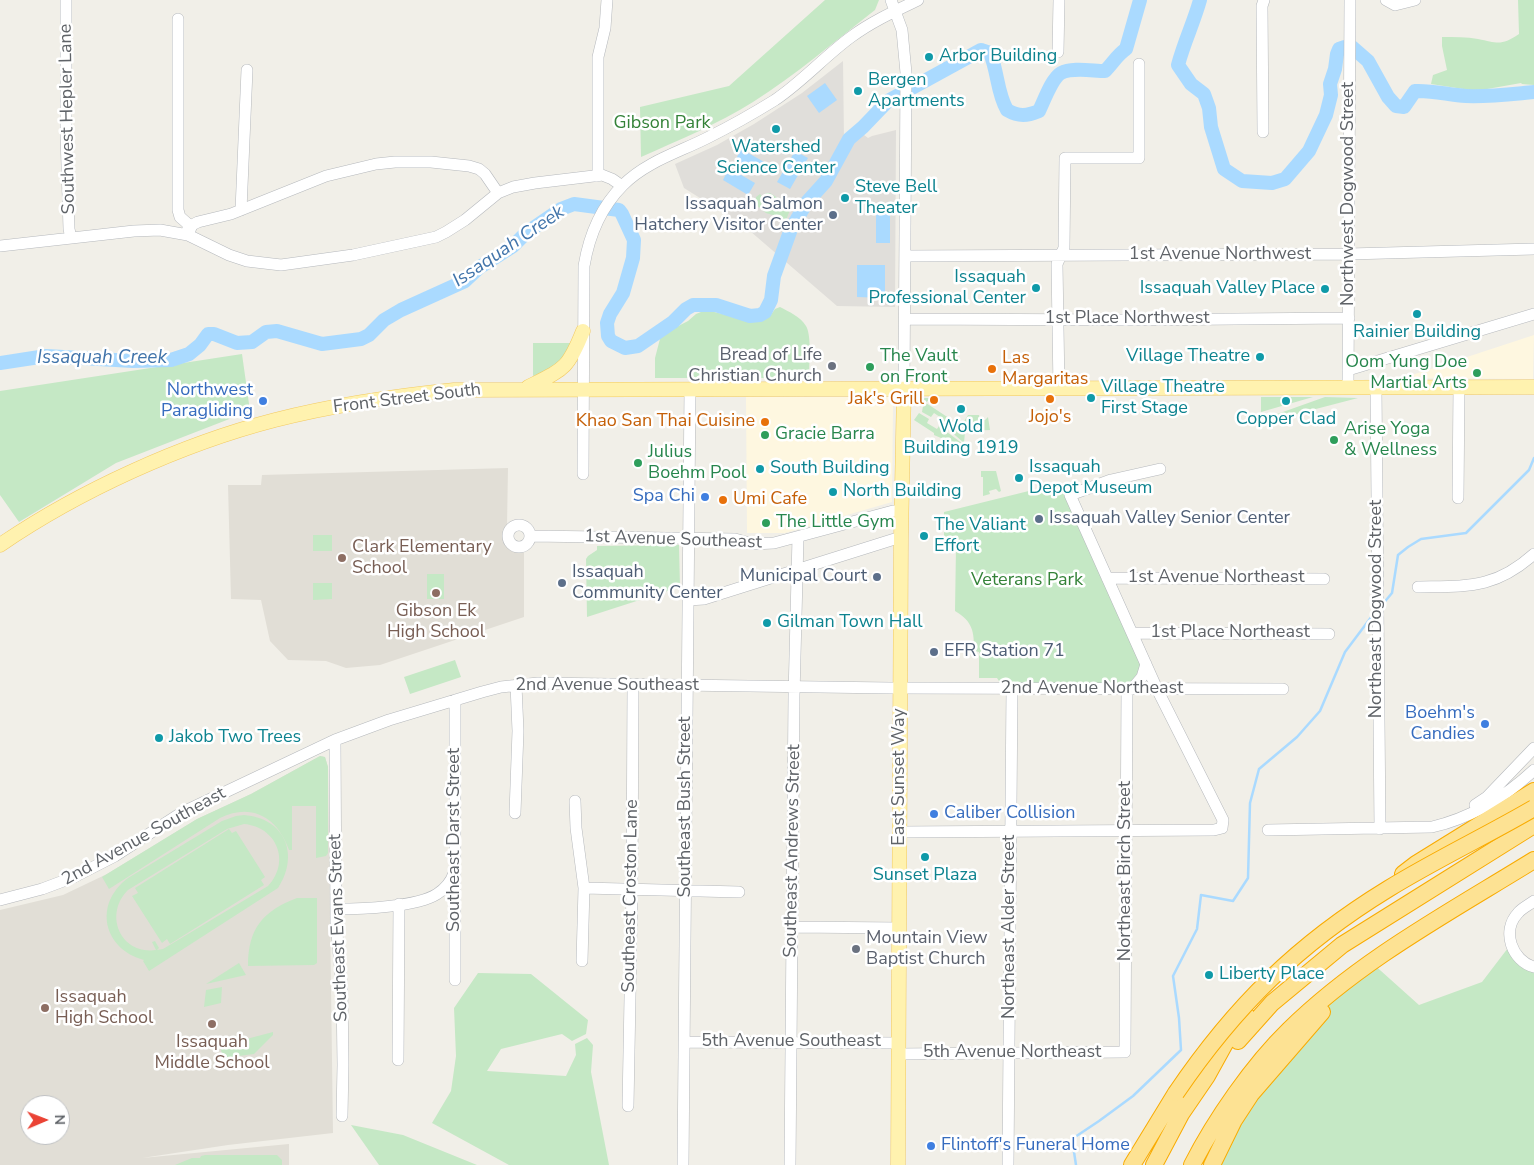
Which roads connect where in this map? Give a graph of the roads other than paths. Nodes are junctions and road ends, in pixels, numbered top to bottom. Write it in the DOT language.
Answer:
graph roads {
  1 [pos="66,0"];
  2 [pos="607,0"];
  3 [pos="918,0"];
  4 [pos="1059,0"];
  5 [pos="1264,0"];
  6 [pos="1350,0"];
  7 [pos="1386,0"];
  8 [pos="1415,0"];
  9 [pos="894,5"];
  10 [pos="178,19"];
  11 [pos="1058,52"];
  12 [pos="1139,64"];
  13 [pos="247,70"];
  14 [pos="1263,132"];
  15 [pos="598,176"];
  16 [pos="622,186"];
  17 [pos="498,193"];
  18 [pos="241,210"];
  19 [pos="188,235"];
  20 [pos="71,238"];
  21 [pos="0,246"];
  22 [pos="1534,249"];
  23 [pos="1349,254"];
  24 [pos="905,256"];
  25 [pos="1060,256"];
  26 [pos="1534,314"];
  27 [pos="905,318"];
  28 [pos="1348,318"];
  29 [pos="1057,320"];
  30 [pos="583,331"];
  31 [pos="1348,370"];
  32 [pos="1534,387"];
  33 [pos="1348,388"];
  34 [pos="1376,388"];
  35 [pos="1459,388"];
  36 [pos="524,389"];
  37 [pos="583,389"];
  38 [pos="690,389"];
  39 [pos="1059,389"];
  40 [pos="904,390"];
  41 [pos="1160,469"];
  42 [pos="584,474"];
  43 [pos="1458,498"];
  44 [pos="902,510"];
  45 [pos="531,536"];
  46 [pos="798,537"];
  47 [pos="902,537"];
  48 [pos="689,538"];
  49 [pos="0,544"];
  50 [pos="1534,554"];
  51 [pos="796,570"];
  52 [pos="1107,578"];
  53 [pos="1324,579"];
  54 [pos="1418,587"];
  55 [pos="688,600"];
  56 [pos="1132,632"];
  57 [pos="1329,634"];
  58 [pos="1146,664"];
  59 [pos="516,685"];
  60 [pos="633,686"];
  61 [pos="688,686"];
  62 [pos="795,688"];
  63 [pos="901,688"];
  64 [pos="1012,688"];
  65 [pos="1129,689"];
  66 [pos="1157,689"];
  67 [pos="1283,689"];
  68 [pos="455,700"];
  69 [pos="335,740"];
  70 [pos="1534,748"];
  71 [pos="1534,770"];
  72 [pos="1534,791"];
  73 [pos="575,801"];
  74 [pos="1534,808"];
  75 [pos="515,813"];
  76 [pos="1458,818"];
  77 [pos="1534,825"];
  78 [pos="1380,829"];
  79 [pos="1268,830"];
  80 [pos="1010,831"];
  81 [pos="1126,831"];
  82 [pos="900,832"];
  83 [pos="1534,860"];
  84 [pos="454,866"];
  85 [pos="584,888"];
  86 [pos="632,889"];
  87 [pos="686,890"];
  88 [pos="739,892"];
  89 [pos="0,900"];
  90 [pos="1534,901"];
  91 [pos="399,904"];
  92 [pos="336,909"];
  93 [pos="793,927"];
  94 [pos="899,928"];
  95 [pos="582,961"];
  96 [pos="1371,962"];
  97 [pos="1534,968"];
  98 [pos="454,980"];
  99 [pos="684,1042"];
  100 [pos="791,1042"];
  101 [pos="898,1048"];
  102 [pos="1125,1052"];
  103 [pos="1010,1053"];
  104 [pos="398,1060"];
  105 [pos="1207,1076"];
  106 [pos="1266,1077"];
  107 [pos="628,1106"];
  108 [pos="342,1116"];
  109 [pos="1145,1146"];
  110 [pos="683,1165"];
  111 [pos="790,1165"];
  112 [pos="898,1165"];
  113 [pos="1008,1165"];
  114 [pos="1132,1165"];
  115 [pos="1137,1165"];
  116 [pos="1154,1165"];
  117 [pos="1192,1165"];
  118 [pos="1212,1165"];
  119 [pos="1218,1165"];
  1 -- 20 [label="street, Southwest Hepler Lane"];
  2 -- 15 [label="street"];
  3 -- 9 [label="street"];
  4 -- 11 [label="street"];
  5 -- 14 [label="street"];
  6 -- 23 [label="street, Northwest Dogwood Street"];
  7 -- 8 [label="street"];
  9 -- 16 [label="street"];
  9 -- 24 [label="street"];
  10 -- 19 [label="street"];
  12 -- 25 [label="street"];
  13 -- 18 [label="street"];
  15 -- 16 [label="street"];
  15 -- 17 [label="street"];
  16 -- 30 [label="street"];
  17 -- 18 [label="street"];
  17 -- 19 [label="street"];
  18 -- 19 [label="street"];
  19 -- 20 [label="street"];
  20 -- 21 [label="street"];
  22 -- 23 [label="street, 1st Avenue Northwest"];
  23 -- 25 [label="street, 1st Avenue Northwest"];
  23 -- 28 [label="street, Northwest Dogwood Street"];
  24 -- 25 [label="street, 1st Avenue Northwest"];
  24 -- 27 [label="street"];
  25 -- 29 [label="street"];
  26 -- 31 [label="street"];
  27 -- 29 [label="street, 1st Place Northwest"];
  27 -- 40 [label="street"];
  28 -- 29 [label="street, 1st Place Northwest"];
  28 -- 31 [label="street, Northwest Dogwood Street"];
  29 -- 39 [label="street"];
  30 -- 36 [label="main road"];
  30 -- 37 [label="street"];
  31 -- 33 [label="street, Northwest Dogwood Street"];
  32 -- 35 [label="main road, Front Street South"];
  33 -- 34 [label="main road, Front Street South"];
  33 -- 39 [label="main road, Front Street South"];
  34 -- 35 [label="main road, Front Street South"];
  34 -- 78 [label="street, Northeast Dogwood Street"];
  35 -- 43 [label="street"];
  36 -- 37 [label="main road, Front Street South"];
  36 -- 49 [label="main road, Front Street South"];
  37 -- 38 [label="main road, Front Street South"];
  37 -- 42 [label="street"];
  38 -- 40 [label="main road, Front Street South"];
  38 -- 48 [label="street, Southeast Bush Street"];
  39 -- 40 [label="main road, Front Street South"];
  40 -- 44 [label="main road, East Sunset Way"];
  41 -- 52 [label="street"];
  44 -- 46 [label="street, 1st Avenue Southeast"];
  44 -- 47 [label="main road, East Sunset Way"];
  45 -- 48 [label="street, 1st Avenue Southeast"];
  46 -- 48 [label="street, 1st Avenue Southeast"];
  46 -- 51 [label="street, Southeast Andrews Street"];
  47 -- 51 [label="street"];
  47 -- 63 [label="main road, East Sunset Way"];
  48 -- 55 [label="street, Southeast Bush Street"];
  50 -- 54 [label="street"];
  51 -- 55 [label="street"];
  51 -- 62 [label="street, Southeast Andrews Street"];
  52 -- 53 [label="street, 1st Avenue Northeast"];
  52 -- 56 [label="street"];
  55 -- 61 [label="street, Southeast Bush Street"];
  56 -- 57 [label="street, 1st Place Northeast"];
  56 -- 58 [label="street"];
  58 -- 65 [label="street"];
  58 -- 66 [label="street"];
  59 -- 60 [label="street, 2nd Avenue Southeast"];
  59 -- 68 [label="street, 2nd Avenue Southeast"];
  59 -- 75 [label="street"];
  60 -- 61 [label="street, 2nd Avenue Southeast"];
  60 -- 86 [label="street, Southeast Croston Lane"];
  61 -- 62 [label="street, 2nd Avenue Southeast"];
  61 -- 87 [label="street, Southeast Bush Street"];
  62 -- 63 [label="street, 2nd Avenue Southeast"];
  62 -- 93 [label="street, Southeast Andrews Street"];
  63 -- 64 [label="street, 2nd Avenue Northeast"];
  63 -- 82 [label="main road, East Sunset Way"];
  64 -- 65 [label="street, 2nd Avenue Northeast"];
  64 -- 80 [label="street, Northeast Alder Street"];
  65 -- 66 [label="street, 2nd Avenue Northeast"];
  65 -- 81 [label="street, Northeast Birch Street"];
  66 -- 67 [label="street, 2nd Avenue Northeast"];
  66 -- 81 [label="street"];
  68 -- 69 [label="street, 2nd Avenue Southeast"];
  68 -- 84 [label="street, Southeast Darst Street"];
  69 -- 89 [label="street, 2nd Avenue Southeast"];
  69 -- 92 [label="street, Southeast Evans Street"];
  70 -- 76 [label="street"];
  71 -- 76 [label="street"];
  72 -- 105 [label="highway"];
  73 -- 85 [label="street"];
  74 -- 109 [label="highway, bridge"];
  76 -- 78 [label="street"];
  77 -- 105 [label="highway"];
  78 -- 79 [label="street"];
  80 -- 81 [label="street"];
  80 -- 82 [label="street"];
  80 -- 103 [label="street, Northeast Alder Street"];
  81 -- 102 [label="street, Northeast Birch Street"];
  82 -- 94 [label="main road, East Sunset Way"];
  83 -- 96 [label="highway"];
  84 -- 91 [label="street"];
  84 -- 98 [label="street, Southeast Darst Street"];
  85 -- 86 [label="street"];
  85 -- 95 [label="street"];
  86 -- 87 [label="street"];
  86 -- 107 [label="street, Southeast Croston Lane"];
  87 -- 88 [label="street"];
  87 -- 99 [label="street, Southeast Bush Street"];
  90 -- 97 [label="street"];
  91 -- 92 [label="street"];
  91 -- 104 [label="street"];
  92 -- 108 [label="street, Southeast Evans Street"];
  93 -- 94 [label="street"];
  93 -- 100 [label="street, Southeast Andrews Street"];
  94 -- 101 [label="main road, East Sunset Way"];
  96 -- 106 [label="highway"];
  96 -- 117 [label="highway"];
  99 -- 100 [label="street, 5th Avenue Southeast"];
  99 -- 110 [label="street, Southeast Bush Street"];
  100 -- 101 [label="street, 5th Avenue Southeast"];
  100 -- 111 [label="street, Southeast Andrews Street"];
  101 -- 103 [label="street, 5th Avenue Northeast"];
  101 -- 112 [label="main road, East Sunset Way"];
  102 -- 103 [label="street, 5th Avenue Northeast"];
  103 -- 113 [label="street, Northeast Alder Street"];
  105 -- 116 [label="highway"];
  106 -- 118 [label="highway"];
  106 -- 119 [label="highway"];
  109 -- 114 [label="highway"];
  109 -- 115 [label="highway"];
}
